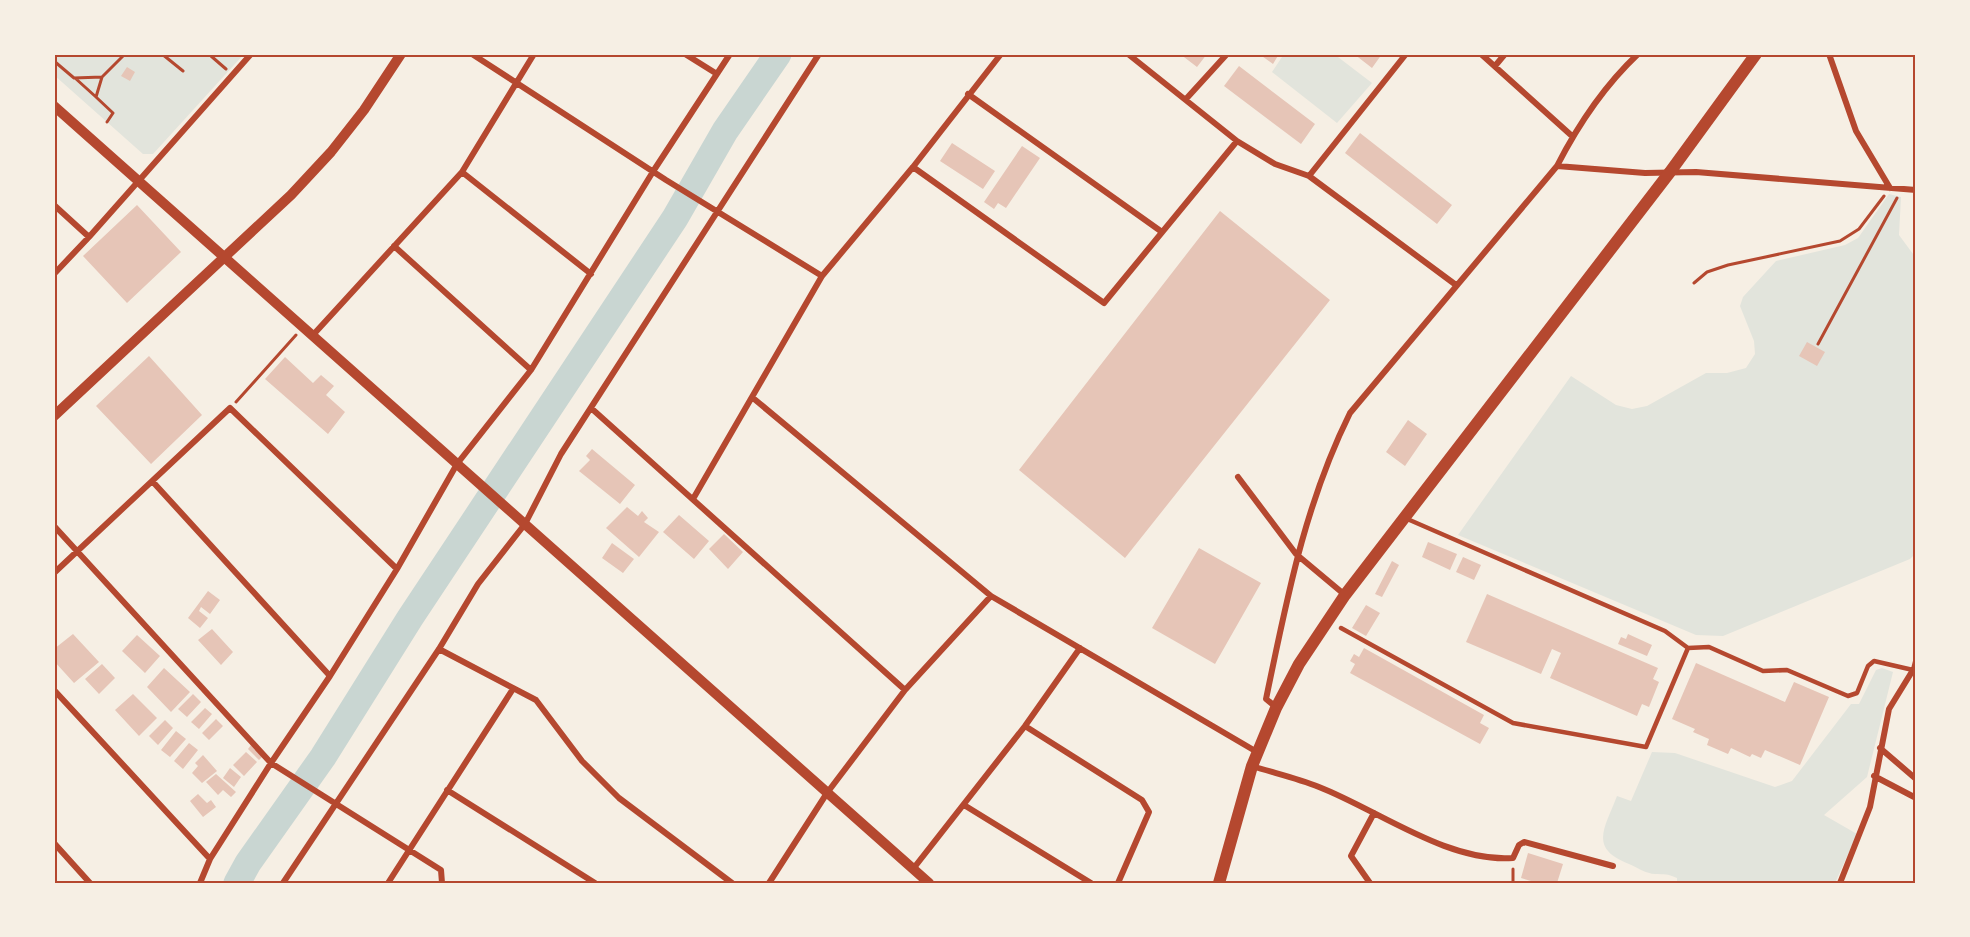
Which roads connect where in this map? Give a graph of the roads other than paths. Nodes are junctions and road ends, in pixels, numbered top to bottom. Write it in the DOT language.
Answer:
graph roads {
  1 [pos="251,54"];
  2 [pos="401,54"];
  3 [pos="471,54"];
  4 [pos="534,54"];
  5 [pos="685,54"];
  6 [pos="730,54"];
  7 [pos="819,54"];
  8 [pos="1001,54"];
  9 [pos="1128,54"];
  10 [pos="1227,54"];
  11 [pos="1406,54"];
  12 [pos="1480,54"];
  13 [pos="1505,54"];
  14 [pos="1638,54"];
  15 [pos="1756,54"];
  16 [pos="1829,54"];
  17 [pos="1495,66"];
  18 [pos="717,74"];
  19 [pos="517,82"];
  20 [pos="968,94"];
  21 [pos="1186,99"];
  22 [pos="54,106"];
  23 [pos="1572,136"];
  24 [pos="1237,141"];
  25 [pos="1557,166"];
  26 [pos="914,167"];
  27 [pos="654,170"];
  28 [pos="462,172"];
  29 [pos="1670,172"];
  30 [pos="1309,176"];
  31 [pos="139,181"];
  32 [pos="1890,188"];
  33 [pos="1916,190"];
  34 [pos="54,205"];
  35 [pos="718,211"];
  36 [pos="1162,232"];
  37 [pos="90,237"];
  38 [pos="394,246"];
  39 [pos="224,259"];
  40 [pos="54,274"];
  41 [pos="591,274"];
  42 [pos="822,276"];
  43 [pos="1456,285"];
  44 [pos="313,335"];
  45 [pos="531,370"];
  46 [pos="753,398"];
  47 [pos="591,408"];
  48 [pos="54,416"];
  49 [pos="457,465"];
  50 [pos="1239,477"];
  51 [pos="153,482"];
  52 [pos="693,499"];
  53 [pos="1405,518"];
  54 [pos="525,524"];
  55 [pos="54,526"];
  56 [pos="77,551"];
  57 [pos="1296,555"];
  58 [pos="397,569"];
  59 [pos="54,573"];
  60 [pos="1345,595"];
  61 [pos="991,596"];
  62 [pos="1341,628"];
  63 [pos="1080,648"];
  64 [pos="1688,648"];
  65 [pos="439,649"];
  66 [pos="1916,658"];
  67 [pos="1914,671"];
  68 [pos="330,676"];
  69 [pos="513,689"];
  70 [pos="54,690"];
  71 [pos="904,690"];
  72 [pos="1276,708"];
  73 [pos="1025,726"];
  74 [pos="1880,748"];
  75 [pos="1257,752"];
  76 [pos="271,763"];
  77 [pos="1252,766"];
  78 [pos="1874,776"];
  79 [pos="1916,779"];
  80 [pos="447,790"];
  81 [pos="827,793"];
  82 [pos="1916,798"];
  83 [pos="336,805"];
  84 [pos="964,805"];
  85 [pos="1374,813"];
  86 [pos="54,843"];
  87 [pos="410,849"];
  88 [pos="210,859"];
  89 [pos="1613,866"];
  90 [pos="913,869"];
  91 [pos="90,883"];
  92 [pos="200,883"];
  93 [pos="283,883"];
  94 [pos="388,883"];
  95 [pos="442,883"];
  96 [pos="595,883"];
  97 [pos="732,883"];
  98 [pos="769,883"];
  99 [pos="928,883"];
  100 [pos="1091,883"];
  101 [pos="1118,883"];
  102 [pos="1219,883"];
  103 [pos="1370,883"];
  104 [pos="1840,883"];
  1 -- 31 [label="street"];
  2 -- 39 [label="street"];
  3 -- 19 [label="street"];
  4 -- 19 [label="street"];
  5 -- 18 [label="street"];
  6 -- 18 [label="street"];
  7 -- 35 [label="street"];
  8 -- 20 [label="street"];
  9 -- 21 [label="street"];
  10 -- 21 [label="street"];
  11 -- 30 [label="street"];
  12 -- 17 [label="street"];
  13 -- 17 [label="street"];
  14 -- 23 [label="street"];
  15 -- 29 [label="main road"];
  16 -- 32 [label="street"];
  17 -- 23 [label="street"];
  18 -- 27 [label="street"];
  19 -- 27 [label="street"];
  19 -- 28 [label="street"];
  20 -- 26 [label="street"];
  20 -- 36 [label="street"];
  21 -- 24 [label="street"];
  22 -- 31 [label="street"];
  23 -- 25 [label="street"];
  24 -- 30 [label="street"];
  24 -- 36 [label="street"];
  25 -- 29 [label="street"];
  25 -- 43 [label="street"];
  26 -- 36 [label="street"];
  26 -- 42 [label="street"];
  27 -- 35 [label="street"];
  27 -- 41 [label="street"];
  28 -- 38 [label="street"];
  28 -- 41 [label="street"];
  29 -- 32 [label="street"];
  29 -- 53 [label="main road"];
  30 -- 43 [label="street"];
  31 -- 37 [label="street"];
  31 -- 39 [label="street"];
  32 -- 33 [label="street"];
  34 -- 37 [label="street"];
  35 -- 42 [label="street"];
  35 -- 47 [label="street"];
  37 -- 40 [label="street"];
  38 -- 44 [label="street"];
  38 -- 45 [label="street"];
  39 -- 44 [label="street"];
  39 -- 48 [label="street"];
  41 -- 45 [label="street"];
  42 -- 46 [label="street"];
  43 -- 57 [label="street"];
  44 -- 49 [label="street"];
  45 -- 49 [label="street"];
  46 -- 52 [label="street"];
  46 -- 61 [label="street"];
  47 -- 52 [label="street"];
  47 -- 54 [label="street"];
  49 -- 54 [label="street"];
  49 -- 58 [label="street"];
  50 -- 57 [label="street"];
  51 -- 56 [label="street"];
  51 -- 58 [label="street"];
  51 -- 68 [label="street"];
  52 -- 71 [label="street"];
  53 -- 60 [label="main road"];
  53 -- 64 [label="lane"];
  54 -- 65 [label="street"];
  54 -- 81 [label="street"];
  55 -- 56 [label="street"];
  56 -- 59 [label="street"];
  56 -- 76 [label="street"];
  57 -- 60 [label="street"];
  57 -- 72 [label="street"];
  58 -- 68 [label="street"];
  60 -- 72 [label="main road"];
  61 -- 63 [label="street"];
  61 -- 71 [label="street"];
  62 -- 64 [label="lane"];
  63 -- 73 [label="street"];
  63 -- 75 [label="street"];
  64 -- 67 [label="lane"];
  65 -- 69 [label="street"];
  65 -- 83 [label="street"];
  66 -- 67 [label="lane"];
  67 -- 74 [label="street"];
  68 -- 76 [label="street"];
  69 -- 80 [label="street"];
  69 -- 97 [label="street"];
  70 -- 88 [label="street"];
  71 -- 81 [label="street"];
  72 -- 75 [label="main road"];
  73 -- 84 [label="street"];
  73 -- 101 [label="street"];
  74 -- 78 [label="street"];
  74 -- 79 [label="street"];
  75 -- 77 [label="main road"];
  76 -- 83 [label="street"];
  76 -- 88 [label="street"];
  77 -- 85 [label="street"];
  77 -- 102 [label="main road"];
  78 -- 82 [label="street"];
  78 -- 104 [label="street"];
  80 -- 87 [label="street"];
  80 -- 96 [label="street"];
  81 -- 90 [label="street"];
  81 -- 98 [label="street"];
  83 -- 87 [label="street"];
  83 -- 93 [label="street"];
  84 -- 90 [label="street"];
  84 -- 100 [label="street"];
  85 -- 89 [label="street"];
  85 -- 103 [label="street"];
  86 -- 91 [label="street"];
  87 -- 94 [label="street"];
  87 -- 95 [label="street"];
  88 -- 92 [label="street"];
  90 -- 99 [label="street"];
}
